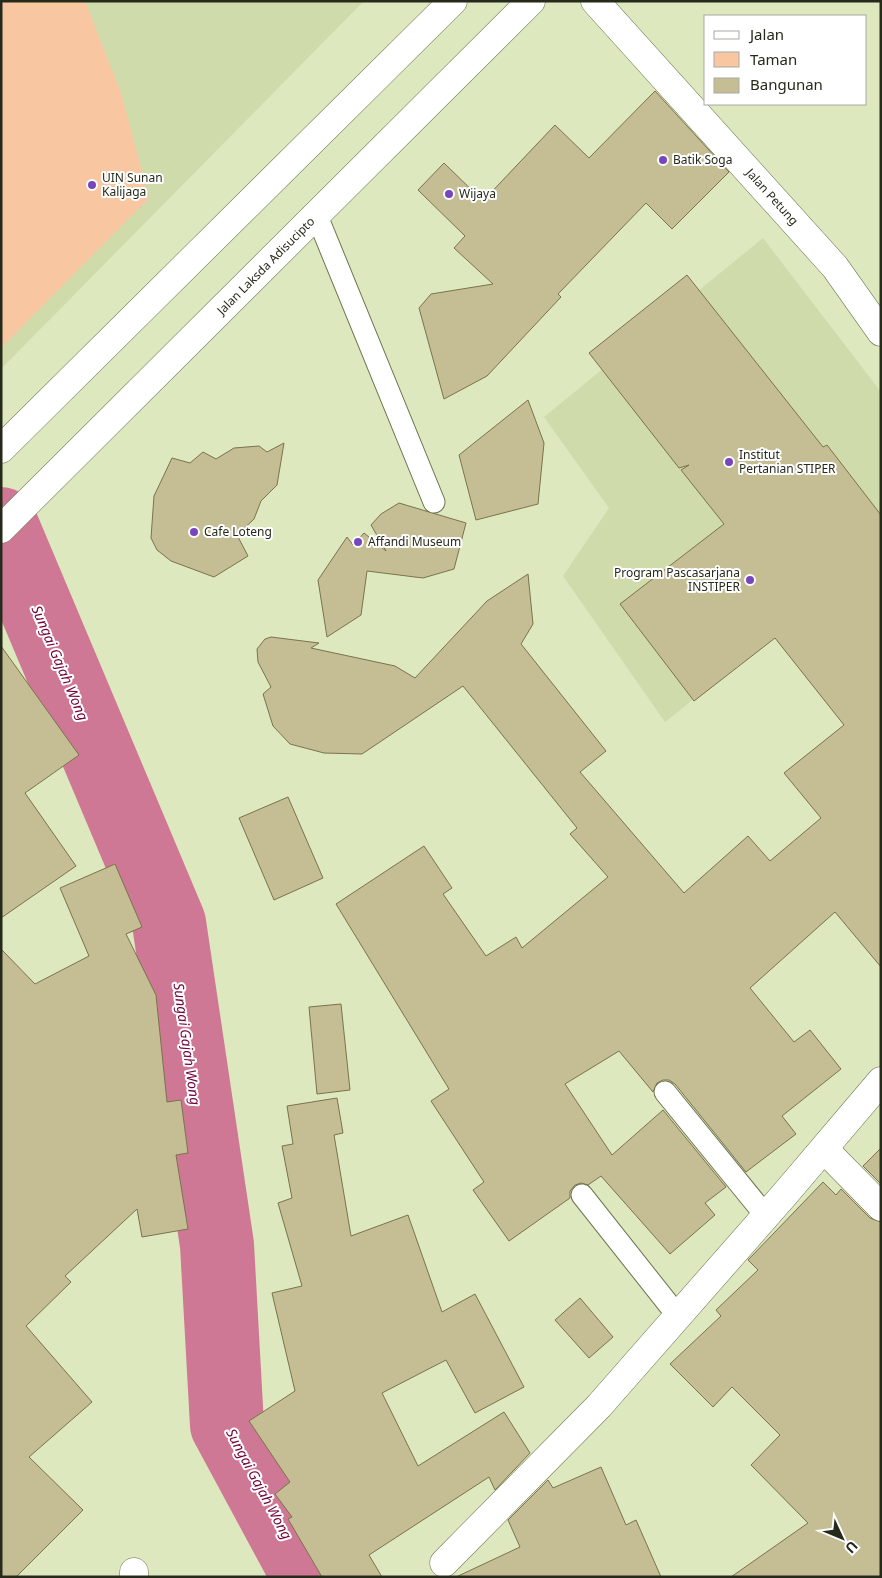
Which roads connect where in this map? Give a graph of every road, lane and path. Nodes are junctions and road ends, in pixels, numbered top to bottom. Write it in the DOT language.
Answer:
graph roads {
  1 [pos="453,1"];
  2 [pos="531,1"];
  3 [pos="596,1"];
  4 [pos="317,216"];
  5 [pos="881,332"];
  6 [pos="1,449"];
  7 [pos="434,502"];
  8 [pos="1,529"];
  9 [pos="881,1081"];
  10 [pos="665,1092"];
  11 [pos="824,1149"];
  12 [pos="582,1195"];
  13 [pos="881,1207"];
  14 [pos="766,1216"];
  15 [pos="678,1315"];
  16 [pos="444,1563"];
  1 -- 6 [label="main road"];
  2 -- 4 [label="main road, Jalan Laksda Adisucipto"];
  3 -- 5 [label="main road, Jalan Petung"];
  4 -- 7 [label="lane"];
  4 -- 8 [label="main road, Jalan Laksda Adisucipto"];
  9 -- 11 [label="main road"];
  10 -- 14 [label="lane"];
  11 -- 13 [label="main road"];
  11 -- 14 [label="main road"];
  12 -- 15 [label="lane"];
  14 -- 15 [label="main road"];
  15 -- 16 [label="main road"];
}
